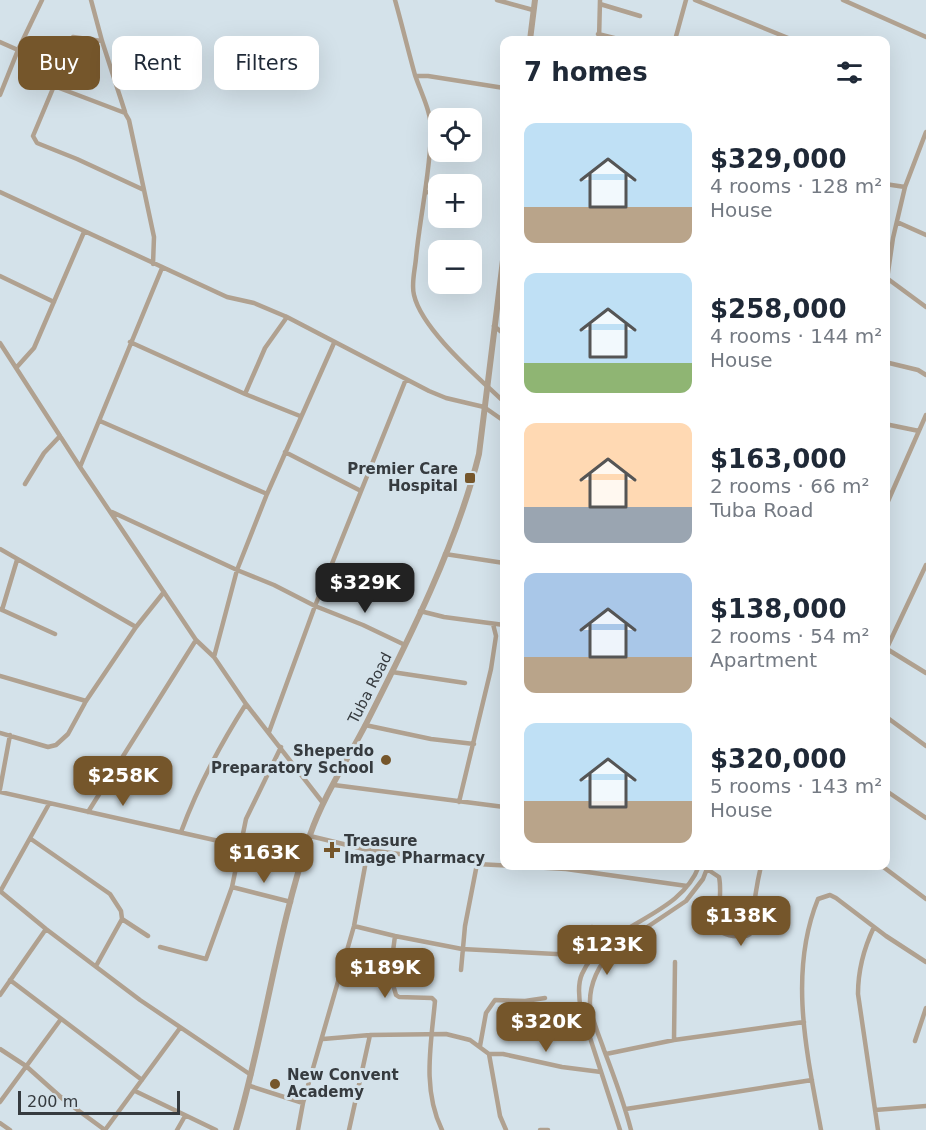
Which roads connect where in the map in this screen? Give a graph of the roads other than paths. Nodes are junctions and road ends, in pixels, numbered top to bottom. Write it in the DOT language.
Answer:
graph roads {
  1 [pos="42,0"];
  2 [pos="91,0"];
  3 [pos="395,0"];
  4 [pos="497,0"];
  5 [pos="535,0"];
  6 [pos="686,0"];
  7 [pos="695,0"];
  8 [pos="843,0"];
  9 [pos="600,2"];
  10 [pos="533,10"];
  11 [pos="640,16"];
  12 [pos="25,36"];
  13 [pos="530,36"];
  14 [pos="598,36"];
  15 [pos="676,36"];
  16 [pos="783,36"];
  17 [pos="926,37"];
  18 [pos="102,41"];
  19 [pos="0,42"];
  20 [pos="18,50"];
  21 [pos="416,76"];
  22 [pos="500,87"];
  23 [pos="52,90"];
  24 [pos="65,90"];
  25 [pos="0,94"];
  26 [pos="125,113"];
  27 [pos="926,132"];
  28 [pos="890,185"];
  29 [pos="905,187"];
  30 [pos="144,190"];
  31 [pos="0,192"];
  32 [pos="425,192"];
  33 [pos="428,192"];
  34 [pos="897,222"];
  35 [pos="84,232"];
  36 [pos="926,235"];
  37 [pos="153,264"];
  38 [pos="890,266"];
  39 [pos="162,268"];
  40 [pos="0,276"];
  41 [pos="890,280"];
  42 [pos="500,282"];
  43 [pos="54,302"];
  44 [pos="926,307"];
  45 [pos="287,317"];
  46 [pos="494,326"];
  47 [pos="500,331"];
  48 [pos="130,342"];
  49 [pos="334,343"];
  50 [pos="0,344"];
  51 [pos="890,363"];
  52 [pos="16,368"];
  53 [pos="926,375"];
  54 [pos="406,379"];
  55 [pos="487,388"];
  56 [pos="245,394"];
  57 [pos="500,399"];
  58 [pos="484,407"];
  59 [pos="926,415"];
  60 [pos="300,416"];
  61 [pos="500,418"];
  62 [pos="100,421"];
  63 [pos="890,425"];
  64 [pos="920,431"];
  65 [pos="60,436"];
  66 [pos="285,452"];
  67 [pos="80,467"];
  68 [pos="26,484"];
  69 [pos="361,491"];
  70 [pos="267,494"];
  71 [pos="890,497"];
  72 [pos="111,511"];
  73 [pos="0,549"];
  74 [pos="445,554"];
  75 [pos="17,560"];
  76 [pos="500,562"];
  77 [pos="926,565"];
  78 [pos="237,570"];
  79 [pos="164,592"];
  80 [pos="315,606"];
  81 [pos="1,610"];
  82 [pos="420,611"];
  83 [pos="493,624"];
  84 [pos="500,625"];
  85 [pos="136,627"];
  86 [pos="56,634"];
  87 [pos="196,640"];
  88 [pos="890,642"];
  89 [pos="405,645"];
  90 [pos="890,653"];
  91 [pos="214,657"];
  92 [pos="392,672"];
  93 [pos="926,673"];
  94 [pos="0,676"];
  95 [pos="465,682"];
  96 [pos="86,700"];
  97 [pos="246,704"];
  98 [pos="890,720"];
  99 [pos="365,726"];
  100 [pos="269,732"];
  101 [pos="0,733"];
  102 [pos="10,735"];
  103 [pos="474,744"];
  104 [pos="926,746"];
  105 [pos="281,747"];
  106 [pos="334,785"];
  107 [pos="0,791"];
  108 [pos="890,793"];
  109 [pos="459,802"];
  110 [pos="323,803"];
  111 [pos="49,804"];
  112 [pos="500,807"];
  113 [pos="88,812"];
  114 [pos="926,818"];
  115 [pos="181,832"];
  116 [pos="310,836"];
  117 [pos="30,839"];
  118 [pos="242,846"];
  119 [pos="368,850"];
  120 [pos="477,864"];
  121 [pos="500,865"];
  122 [pos="573,870"];
  123 [pos="697,870"];
  124 [pos="707,870"];
  125 [pos="711,870"];
  126 [pos="760,870"];
  127 [pos="888,870"];
  128 [pos="687,886"];
  129 [pos="232,887"];
  130 [pos="0,891"];
  131 [pos="926,898"];
  132 [pos="291,902"];
  133 [pos="122,919"];
  134 [pos="354,926"];
  135 [pos="592,927"];
  136 [pos="874,927"];
  137 [pos="46,929"];
  138 [pos="148,936"];
  139 [pos="395,936"];
  140 [pos="160,947"];
  141 [pos="462,949"];
  142 [pos="595,954"];
  143 [pos="675,962"];
  144 [pos="926,963"];
  145 [pos="96,966"];
  146 [pos="461,970"];
  147 [pos="10,980"];
  148 [pos="0,995"];
  149 [pos="545,998"];
  150 [pos="926,1008"];
  151 [pos="61,1019"];
  152 [pos="804,1022"];
  153 [pos="180,1028"];
  154 [pos="370,1035"];
  155 [pos="432,1035"];
  156 [pos="323,1039"];
  157 [pos="674,1040"];
  158 [pos="915,1041"];
  159 [pos="480,1046"];
  160 [pos="0,1048"];
  161 [pos="489,1054"];
  162 [pos="606,1054"];
  163 [pos="26,1066"];
  164 [pos="601,1072"];
  165 [pos="252,1076"];
  166 [pos="142,1080"];
  167 [pos="812,1080"];
  168 [pos="250,1086"];
  169 [pos="135,1090"];
  170 [pos="0,1102"];
  171 [pos="303,1103"];
  172 [pos="926,1106"];
  173 [pos="626,1109"];
  174 [pos="875,1110"];
  175 [pos="185,1116"];
  176 [pos="0,1123"];
  177 [pos="10,1130"];
  178 [pos="177,1130"];
  179 [pos="216,1130"];
  180 [pos="237,1130"];
  181 [pos="298,1130"];
  182 [pos="349,1130"];
  183 [pos="442,1130"];
  184 [pos="506,1130"];
  185 [pos="540,1130"];
  186 [pos="548,1130"];
  187 [pos="620,1130"];
  188 [pos="631,1130"];
  189 [pos="821,1130"];
  190 [pos="878,1130"];
  1 -- 12 [label="street"];
  2 -- 18 [label="street"];
  3 -- 21 [label="street"];
  4 -- 10 [label="street"];
  5 -- 10 [label="street"];
  6 -- 15 [label="street"];
  7 -- 16 [label="street"];
  8 -- 17 [label="street"];
  9 -- 11 [label="street"];
  9 -- 14 [label="street"];
  10 -- 13 [label="street"];
  18 -- 26 [label="street"];
  19 -- 20 [label="street"];
  20 -- 25 [label="street"];
  21 -- 22 [label="street"];
  21 -- 32 [label="street"];
  23 -- 30 [label="street"];
  24 -- 26 [label="street"];
  26 -- 30 [label="street"];
  27 -- 29 [label="street"];
  28 -- 29 [label="street"];
  29 -- 34 [label="street"];
  30 -- 37 [label="street"];
  31 -- 35 [label="street"];
  32 -- 33 [label="street"];
  32 -- 55 [label="street"];
  34 -- 36 [label="street"];
  34 -- 38 [label="street"];
  35 -- 37 [label="street"];
  35 -- 43 [label="street"];
  37 -- 39 [label="street"];
  39 -- 45 [label="street"];
  39 -- 48 [label="street"];
  40 -- 43 [label="street"];
  41 -- 44 [label="street"];
  42 -- 46 [label="street, Tuba Road"];
  43 -- 52 [label="street"];
  45 -- 49 [label="street"];
  45 -- 56 [label="street"];
  46 -- 47 [label="street"];
  46 -- 55 [label="street, Tuba Road"];
  48 -- 56 [label="street"];
  48 -- 62 [label="street"];
  49 -- 54 [label="street"];
  49 -- 60 [label="street"];
  50 -- 52 [label="street"];
  51 -- 53 [label="street"];
  52 -- 65 [label="street"];
  54 -- 58 [label="street"];
  54 -- 69 [label="street"];
  55 -- 57 [label="street"];
  55 -- 58 [label="street, Tuba Road"];
  56 -- 60 [label="street"];
  58 -- 61 [label="street"];
  58 -- 74 [label="street, Tuba Road"];
  59 -- 64 [label="street"];
  60 -- 66 [label="street"];
  62 -- 67 [label="street"];
  62 -- 70 [label="street"];
  63 -- 64 [label="street"];
  64 -- 71 [label="street"];
  65 -- 67 [label="street"];
  65 -- 68 [label="street"];
  66 -- 69 [label="street"];
  66 -- 70 [label="street"];
  67 -- 72 [label="street"];
  69 -- 80 [label="street"];
  70 -- 78 [label="street"];
  72 -- 78 [label="street"];
  72 -- 79 [label="street"];
  73 -- 75 [label="street"];
  74 -- 76 [label="street"];
  74 -- 82 [label="street, Tuba Road"];
  75 -- 81 [label="street"];
  75 -- 85 [label="street"];
  77 -- 88 [label="street"];
  78 -- 80 [label="street"];
  78 -- 91 [label="street"];
  79 -- 85 [label="street"];
  79 -- 87 [label="street"];
  80 -- 89 [label="street"];
  80 -- 100 [label="street"];
  81 -- 86 [label="street"];
  82 -- 83 [label="street"];
  82 -- 89 [label="street, Tuba Road"];
  83 -- 84 [label="street"];
  83 -- 103 [label="street"];
  85 -- 96 [label="street"];
  87 -- 91 [label="street"];
  87 -- 113 [label="street"];
  89 -- 92 [label="street, Tuba Road"];
  90 -- 93 [label="street"];
  91 -- 97 [label="street"];
  92 -- 95 [label="street"];
  92 -- 99 [label="street, Tuba Road"];
  94 -- 96 [label="street"];
  96 -- 102 [label="street"];
  97 -- 100 [label="street"];
  97 -- 115 [label="street"];
  98 -- 104 [label="street"];
  99 -- 103 [label="street"];
  99 -- 106 [label="street, Tuba Road"];
  100 -- 105 [label="street"];
  101 -- 102 [label="street"];
  102 -- 107 [label="street"];
  103 -- 109 [label="street"];
  105 -- 110 [label="street"];
  105 -- 118 [label="street"];
  106 -- 109 [label="street"];
  106 -- 110 [label="street, Tuba Road"];
  107 -- 111 [label="street"];
  108 -- 114 [label="street"];
  109 -- 112 [label="street"];
  110 -- 116 [label="street, Tuba Road"];
  111 -- 113 [label="street"];
  111 -- 117 [label="street"];
  113 -- 115 [label="street"];
  115 -- 118 [label="street"];
  116 -- 119 [label="street"];
  116 -- 132 [label="street, Tuba Road"];
  117 -- 130 [label="street"];
  117 -- 133 [label="street"];
  118 -- 129 [label="street"];
  119 -- 120 [label="street"];
  119 -- 134 [label="street"];
  120 -- 121 [label="street"];
  120 -- 141 [label="street"];
  122 -- 128 [label="street"];
  123 -- 128 [label="street"];
  124 -- 162 [label="street"];
  125 -- 126 [label="street"];
  127 -- 131 [label="street"];
  128 -- 142 [label="street"];
  129 -- 132 [label="street"];
  129 -- 140 [label="street"];
  130 -- 137 [label="street"];
  132 -- 165 [label="street, Tuba Road"];
  133 -- 138 [label="street"];
  133 -- 145 [label="street"];
  134 -- 139 [label="street"];
  134 -- 156 [label="street"];
  135 -- 142 [label="street"];
  136 -- 144 [label="street"];
  136 -- 152 [label="street"];
  136 -- 174 [label="street"];
  137 -- 145 [label="street"];
  137 -- 147 [label="street"];
  139 -- 141 [label="street"];
  139 -- 155 [label="street"];
  141 -- 142 [label="street"];
  141 -- 146 [label="street"];
  142 -- 164 [label="street"];
  143 -- 157 [label="street"];
  145 -- 153 [label="street"];
  147 -- 148 [label="street"];
  147 -- 151 [label="street"];
  149 -- 159 [label="street"];
  150 -- 158 [label="street"];
  151 -- 163 [label="street"];
  151 -- 166 [label="street"];
  152 -- 157 [label="street"];
  152 -- 167 [label="street"];
  153 -- 165 [label="street"];
  153 -- 166 [label="street"];
  154 -- 155 [label="street"];
  154 -- 156 [label="street"];
  154 -- 182 [label="street"];
  155 -- 159 [label="street"];
  155 -- 183 [label="street"];
  156 -- 171 [label="street"];
  157 -- 162 [label="street"];
  159 -- 161 [label="street"];
  160 -- 163 [label="street"];
  161 -- 164 [label="street"];
  161 -- 184 [label="street"];
  162 -- 173 [label="street"];
  163 -- 169 [label="street"];
  163 -- 170 [label="street"];
  164 -- 187 [label="street"];
  165 -- 168 [label="street, Tuba Road"];
  166 -- 169 [label="street"];
  167 -- 173 [label="street"];
  167 -- 189 [label="street"];
  168 -- 171 [label="street"];
  168 -- 180 [label="street, Tuba Road"];
  169 -- 175 [label="street"];
  171 -- 181 [label="street"];
  172 -- 174 [label="street"];
  173 -- 188 [label="street"];
  174 -- 190 [label="street"];
  175 -- 178 [label="street"];
  175 -- 179 [label="street"];
  176 -- 177 [label="street"];
  185 -- 186 [label="street"];
}
